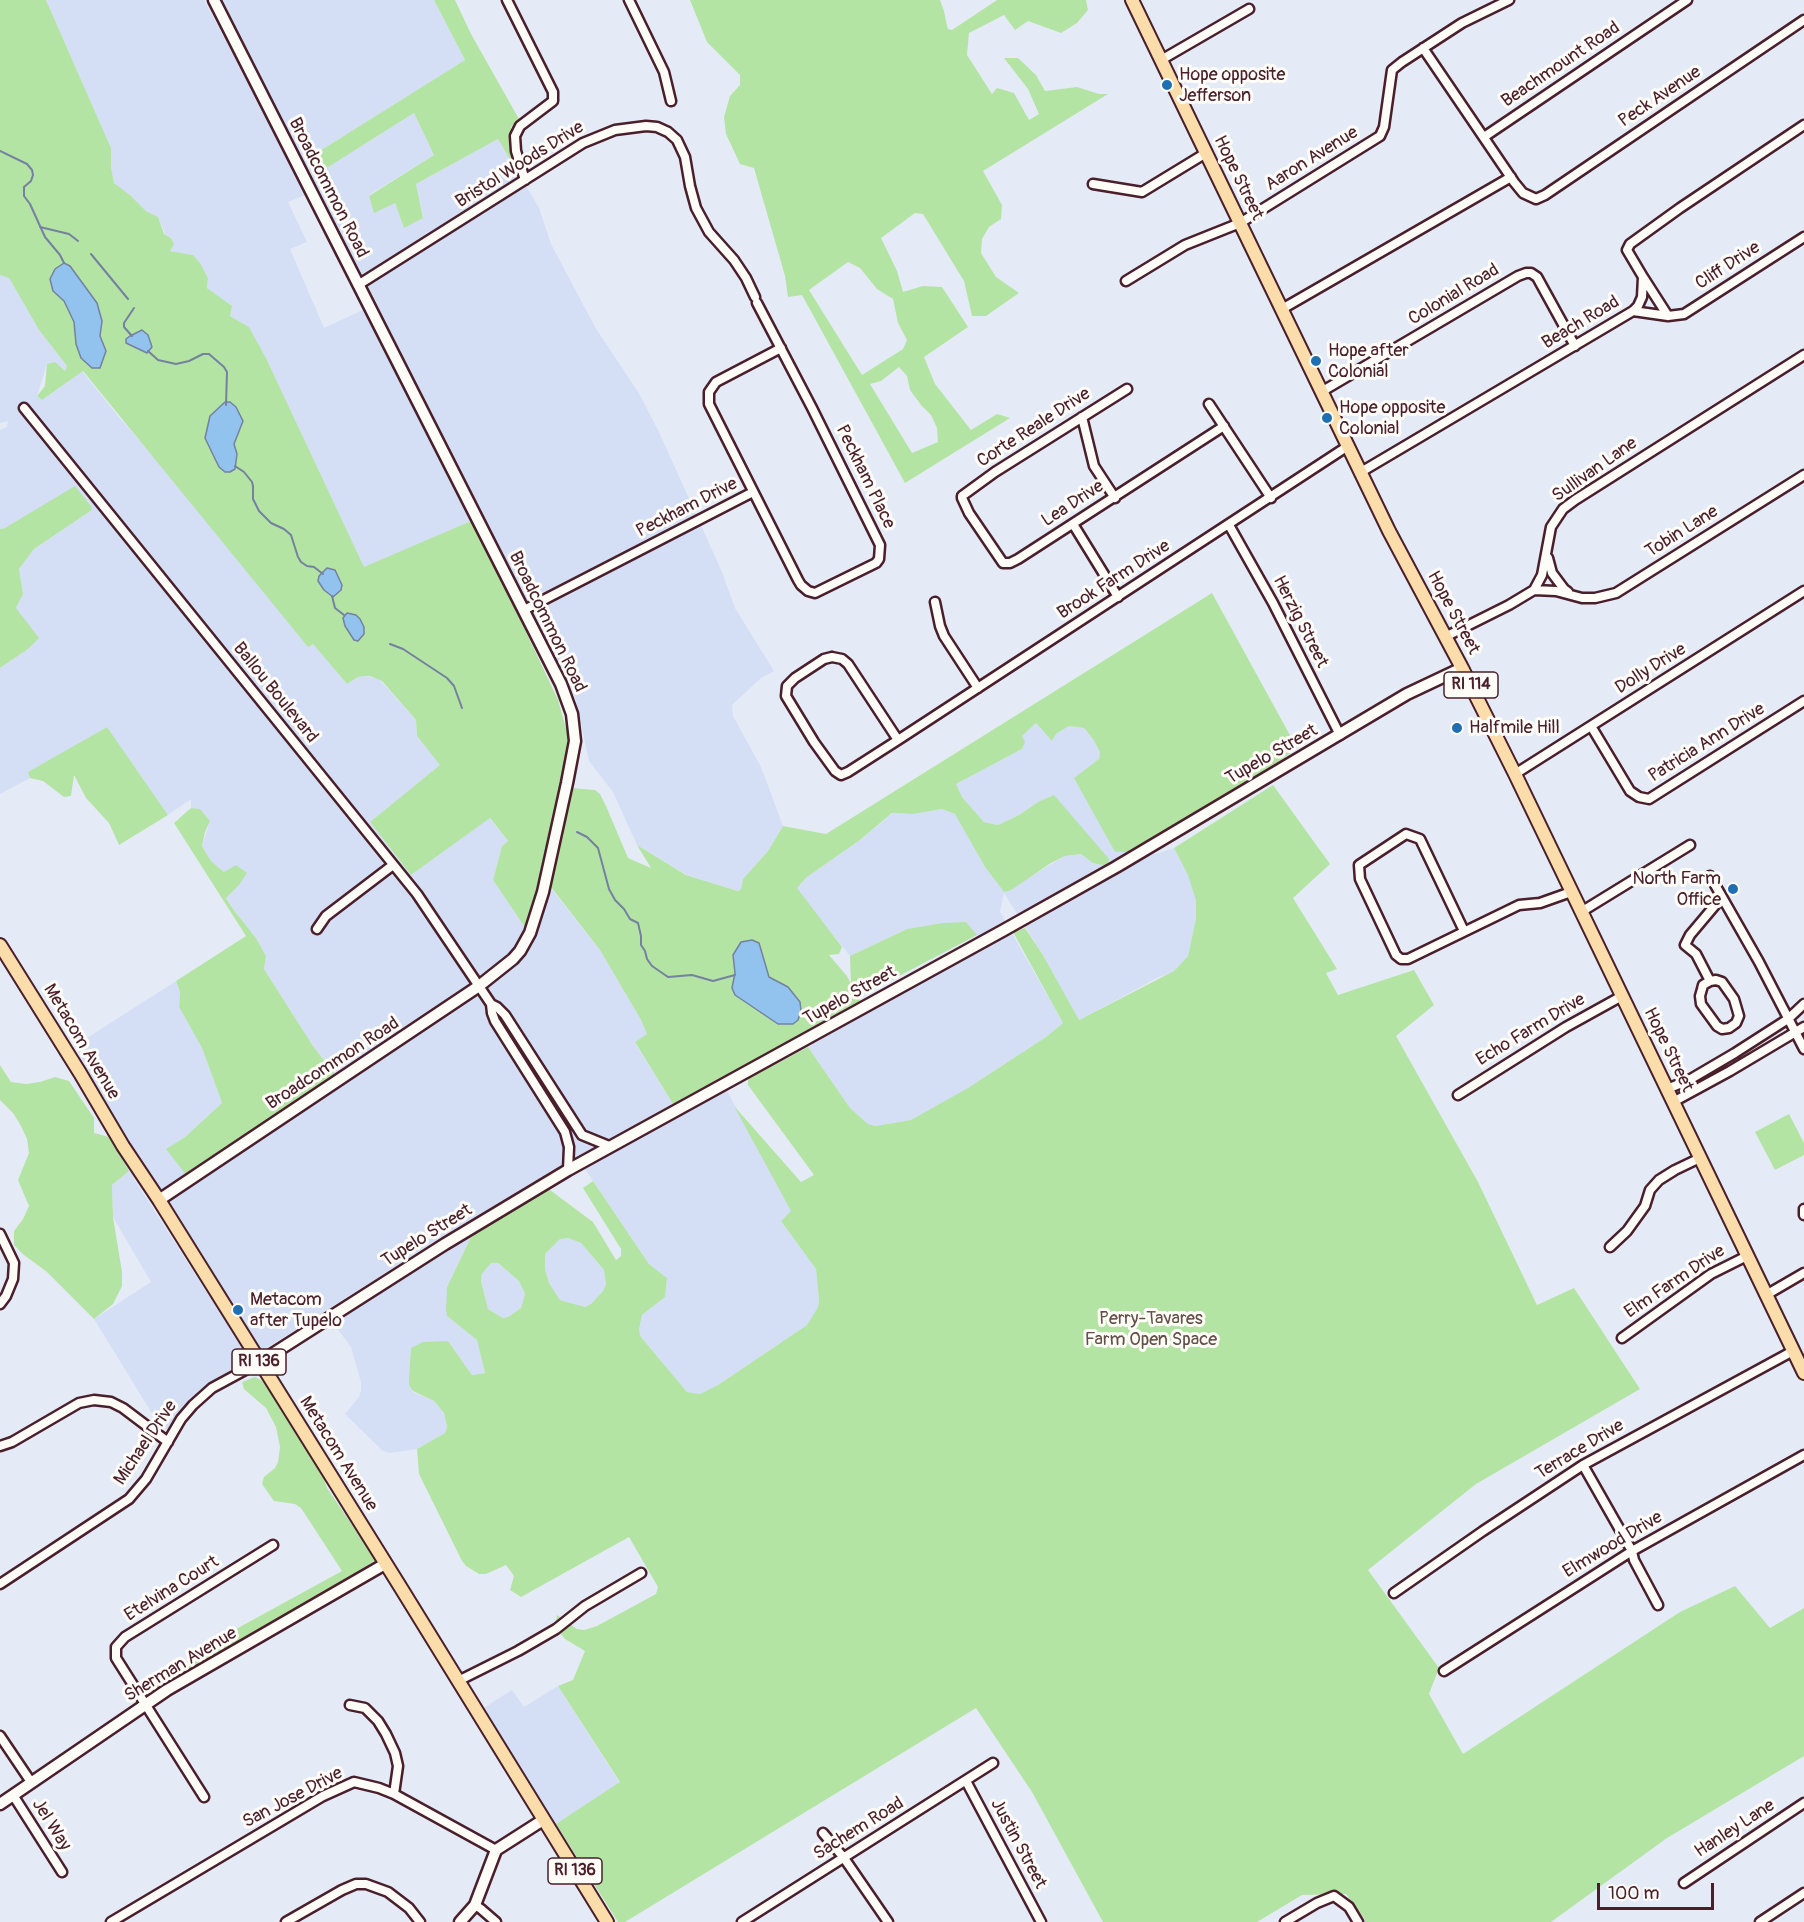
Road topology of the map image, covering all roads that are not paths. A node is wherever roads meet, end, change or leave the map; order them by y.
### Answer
1 (214, 0) edge
2 (507, 0) edge
3 (629, 0) edge
4 (1132, 0) edge
5 (1509, 0) edge
6 (1687, 0) edge
7 (1249, 9) dead end
8 (1804, 20) edge
9 (1423, 48) junction
10 (1161, 60) junction
11 (671, 100) dead end
12 (1804, 125) edge
13 (1484, 137) junction
14 (1206, 153) junction
15 (1510, 177) junction
16 (525, 180) junction
17 (1093, 183) dead end
18 (1240, 223) junction
19 (1804, 237) edge
20 (1643, 277) junction
21 (1126, 281) dead end
22 (358, 285) junction
23 (756, 300) joint
24 (1282, 309) junction
25 (1633, 311) junction
26 (1668, 316) junction
27 (1575, 346) junction
28 (781, 348) junction
29 (1804, 355) edge
30 (1127, 389) dead end
31 (1321, 392) junction
32 (1209, 404) dead end
33 (24, 408) dead end
34 (1082, 417) junction
35 (1224, 426) junction
36 (1348, 447) junction
37 (1361, 471) junction
38 (1804, 475) edge
39 (753, 492) junction
40 (962, 498) joint
41 (1114, 498) junction
42 (1271, 498) junction
43 (1073, 524) junction
44 (1229, 525) junction
45 (1547, 552) junction
46 (1534, 590) junction
47 (1804, 591) edge
48 (1572, 595) junction
49 (1118, 597) junction
50 (935, 602) dead end
51 (524, 610) junction
52 (1445, 637) junction
53 (1462, 668) junction
54 (978, 688) junction
55 (1804, 702) edge
56 (1591, 726) junction
57 (1340, 735) junction
58 (898, 740) junction
59 (1515, 774) junction
60 (1690, 844) dead end
61 (393, 865) junction
62 (1710, 876) dead end
63 (1571, 892) junction
64 (1722, 897) junction
65 (1581, 912) junction
66 (317, 929) dead end
67 (1464, 931) junction
68 (0, 945) edge
69 (1710, 981) junction
70 (480, 986) junction
71 (1622, 996) junction
72 (491, 1004) junction
73 (1804, 1004) edge
74 (1788, 1019) junction
75 (1804, 1027) edge
76 (1795, 1033) junction
77 (1804, 1049) edge
78 (1666, 1089) junction
79 (1458, 1095) dead end
80 (1673, 1102) junction
81 (609, 1146) junction
82 (1700, 1158) junction
83 (568, 1170) junction
84 (159, 1200) junction
85 (1804, 1209) edge
86 (1804, 1215) edge
87 (0, 1234) edge
88 (1610, 1247) dead end
89 (1747, 1256) junction
90 (1804, 1273) edge
91 (1766, 1294) junction
92 (0, 1304) edge
93 (1622, 1338) dead end
94 (1793, 1351) junction
95 (260, 1362) junction
96 (1804, 1373) edge
97 (168, 1443) junction
98 (0, 1446) edge
99 (1804, 1455) edge
100 (1583, 1465) junction
101 (273, 1545) dead end
102 (1632, 1551) junction
103 (385, 1564) junction
104 (641, 1573) dead end
105 (0, 1584) edge
106 (1394, 1593) dead end
107 (1658, 1605) dead end
108 (1444, 1671) dead end
109 (458, 1681) junction
110 (145, 1705) junction
111 (350, 1705) dead end
112 (0, 1736) edge
113 (993, 1763) dead end
114 (966, 1781) junction
115 (31, 1782) junction
116 (394, 1794) junction
117 (13, 1795) junction
118 (204, 1797) dead end
119 (1804, 1803) edge
120 (0, 1804) edge
121 (543, 1820) junction
122 (823, 1833) dead end
123 (496, 1850) junction
124 (844, 1858) junction
125 (62, 1872) dead end
126 (1684, 1883) dead end
127 (1804, 1893) edge
128 (475, 1905) junction
129 (111, 1922) edge
130 (286, 1922) edge
131 (420, 1922) edge
132 (460, 1922) edge
133 (496, 1922) edge
134 (607, 1922) edge
135 (742, 1922) edge
136 (888, 1922) edge
137 (1041, 1922) edge
138 (1285, 1922) edge
139 (1358, 1922) edge
140 (1760, 1922) edge

1 - 22 street, Broadcommon Road
2 - 16 street
3 - 11 street
4 - 10 main road, Hope Street / RI 114
5 - 9 street, Aaron Avenue
6 - 13 street, Beachmount Road
7 - 10 street
8 - 15 street, Peck Avenue
9 - 13 street
9 - 18 street, Aaron Avenue
10 - 14 main road, Hope Street / RI 114
12 - 20 street
13 - 15 street
14 - 17 street
14 - 18 main road, Hope Street / RI 114
15 - 24 street
16 - 22 street, Bristol Woods Drive
16 - 23 street, Bristol Woods Drive
18 - 21 street, Aaron Avenue
18 - 24 main road, Hope Street / RI 114
19 - 26 street, Cliff Drive
20 - 25 street, Beach Road
20 - 26 street
22 - 51 street, Broadcommon Road
23 - 28 street, Peckham Place
24 - 31 main road, Hope Street / RI 114
25 - 26 street, Cliff Drive
25 - 27 street, Beach Road
27 - 31 street, Colonial Road
27 - 37 street, Beach Road
28 - 39 street, Peckham Drive
28 - 39 street, Peckham Place
29 - 45 street, Sullivan Lane
30 - 34 street, Corte Reale Drive
31 - 36 main road, Hope Street / RI 114
32 - 35 street
33 - 61 street, Ballou Boulevard
34 - 40 street, Corte Reale Drive
34 - 41 street
35 - 41 street, Lea Drive
35 - 42 street
36 - 37 main road, Hope Street / RI 114
36 - 42 street, Brook Farm Drive
37 - 52 main road, Hope Street / RI 114
38 - 48 street, Tobin Lane
39 - 51 street, Peckham Drive
40 - 43 street, Lea Drive
41 - 43 street, Lea Drive
42 - 44 street, Brook Farm Drive
43 - 49 street
44 - 49 street, Brook Farm Drive
44 - 57 street, Herzig Street
45 - 46 street, Sullivan Lane
45 - 48 street
46 - 48 street, Tobin Lane
46 - 52 street
47 - 56 street, Dolly Drive
49 - 54 street, Brook Farm Drive
50 - 54 street
51 - 70 street, Broadcommon Road
52 - 53 main road, Hope Street / RI 114
53 - 57 street, Tupelo Street
53 - 59 main road, Hope Street / RI 114
54 - 58 street, Brook Farm Drive
55 - 56 street, Patricia Ann Drive
56 - 59 street, Dolly Drive
57 - 81 street, Tupelo Street
58 - 58 street, Brook Farm Drive
59 - 63 main road, Hope Street / RI 114
60 - 65 street
61 - 66 street
61 - 70 street, Ballou Boulevard
62 - 64 street
63 - 65 main road, Hope Street / RI 114
63 - 67 street
64 - 69 street
64 - 74 street
65 - 71 main road, Hope Street / RI 114
67 - 67 street
68 - 84 main road, Metacom Avenue / RI 136
69 - 69 street
70 - 72 street, Ballou Boulevard
70 - 84 street, Broadcommon Road
71 - 78 main road, Hope Street / RI 114
71 - 79 street, Echo Farm Drive
72 - 81 street, Ballou Boulevard
72 - 83 street, Ballou Boulevard
73 - 74 street
74 - 76 street
74 - 78 street
75 - 76 street
76 - 77 street
76 - 80 street
78 - 80 main road, Hope Street / RI 114
80 - 82 main road, Hope Street / RI 114
81 - 83 street, Tupelo Street
82 - 88 street
82 - 89 main road, Hope Street / RI 114
83 - 95 street, Tupelo Street
84 - 95 main road, Metacom Avenue / RI 136
85 - 86 street
87 - 92 street
89 - 91 main road, Hope Street / RI 114
89 - 93 street, Elm Farm Drive
90 - 91 street
91 - 94 main road, Hope Street / RI 114
94 - 96 main road, Hope Street / RI 114
94 - 100 street, Terrace Drive
95 - 97 street, Michael Drive
95 - 103 main road, Metacom Avenue / RI 136
97 - 98 street
97 - 105 street, Michael Drive
99 - 102 street, Elmwood Drive
100 - 102 street
100 - 106 street, Terrace Drive
101 - 110 street, Etelvina Court
102 - 107 street
102 - 108 street, Elmwood Drive
103 - 109 main road, Metacom Avenue / RI 136
103 - 110 street, Sherman Avenue
104 - 109 street
109 - 121 main road, Metacom Avenue / RI 136
110 - 115 street, Sherman Avenue
110 - 118 street
111 - 116 street
112 - 115 street
113 - 114 street, Sachem Road
114 - 124 street, Sachem Road
114 - 137 street, Justin Street
115 - 117 street, Sherman Avenue
116 - 123 street, San Jose Drive
116 - 129 street, San Jose Drive
117 - 120 street, Sherman Avenue
117 - 125 street, Jel Way
119 - 126 street, Hanley Lane
121 - 123 street
121 - 134 main road, Metacom Avenue / RI 136
122 - 124 street
123 - 128 street
124 - 135 street, Sachem Road
124 - 136 street
127 - 140 street
128 - 132 street
128 - 133 street
130 - 131 street
138 - 139 street

